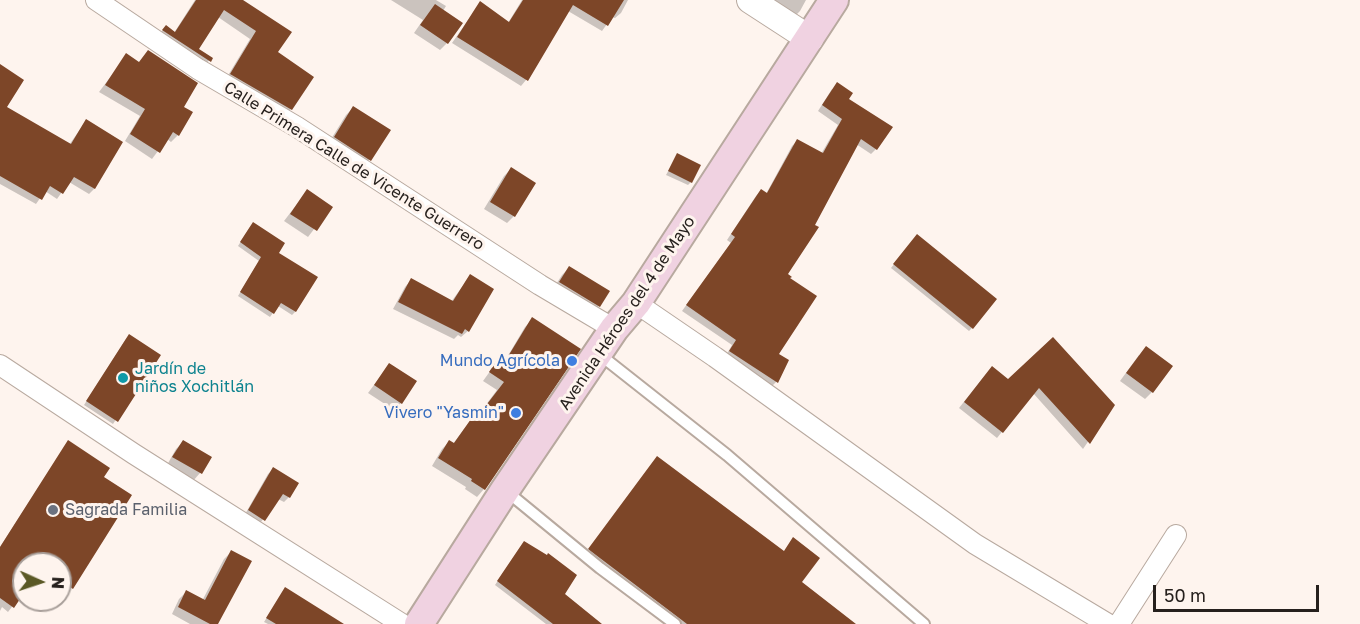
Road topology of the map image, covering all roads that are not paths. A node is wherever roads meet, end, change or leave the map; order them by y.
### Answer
1 (96, 0) edge
2 (750, 0) edge
3 (834, 0) edge
4 (810, 39) junction
5 (636, 303) junction
6 (614, 329) junction
7 (598, 354) junction
8 (0, 365) edge
9 (505, 490) junction
10 (1176, 535) dead end
11 (402, 624) edge
12 (419, 624) edge
13 (675, 624) edge
14 (924, 624) edge
15 (1108, 624) edge
16 (1119, 624) edge

1 - 6 street, Calle Primera Calle de Vicente Guerrero
2 - 4 street
3 - 4 main road, Avenida Héroes del 4 de Mayo
4 - 5 main road, Avenida Héroes del 4 de Mayo
5 - 6 main road, Avenida Héroes del 4 de Mayo
5 - 15 street
6 - 7 main road, Avenida Héroes del 4 de Mayo
7 - 9 main road, Avenida Héroes del 4 de Mayo
7 - 14 lane
8 - 11 street
9 - 12 main road, Avenida Héroes del 4 de Mayo
9 - 13 lane
10 - 16 street

